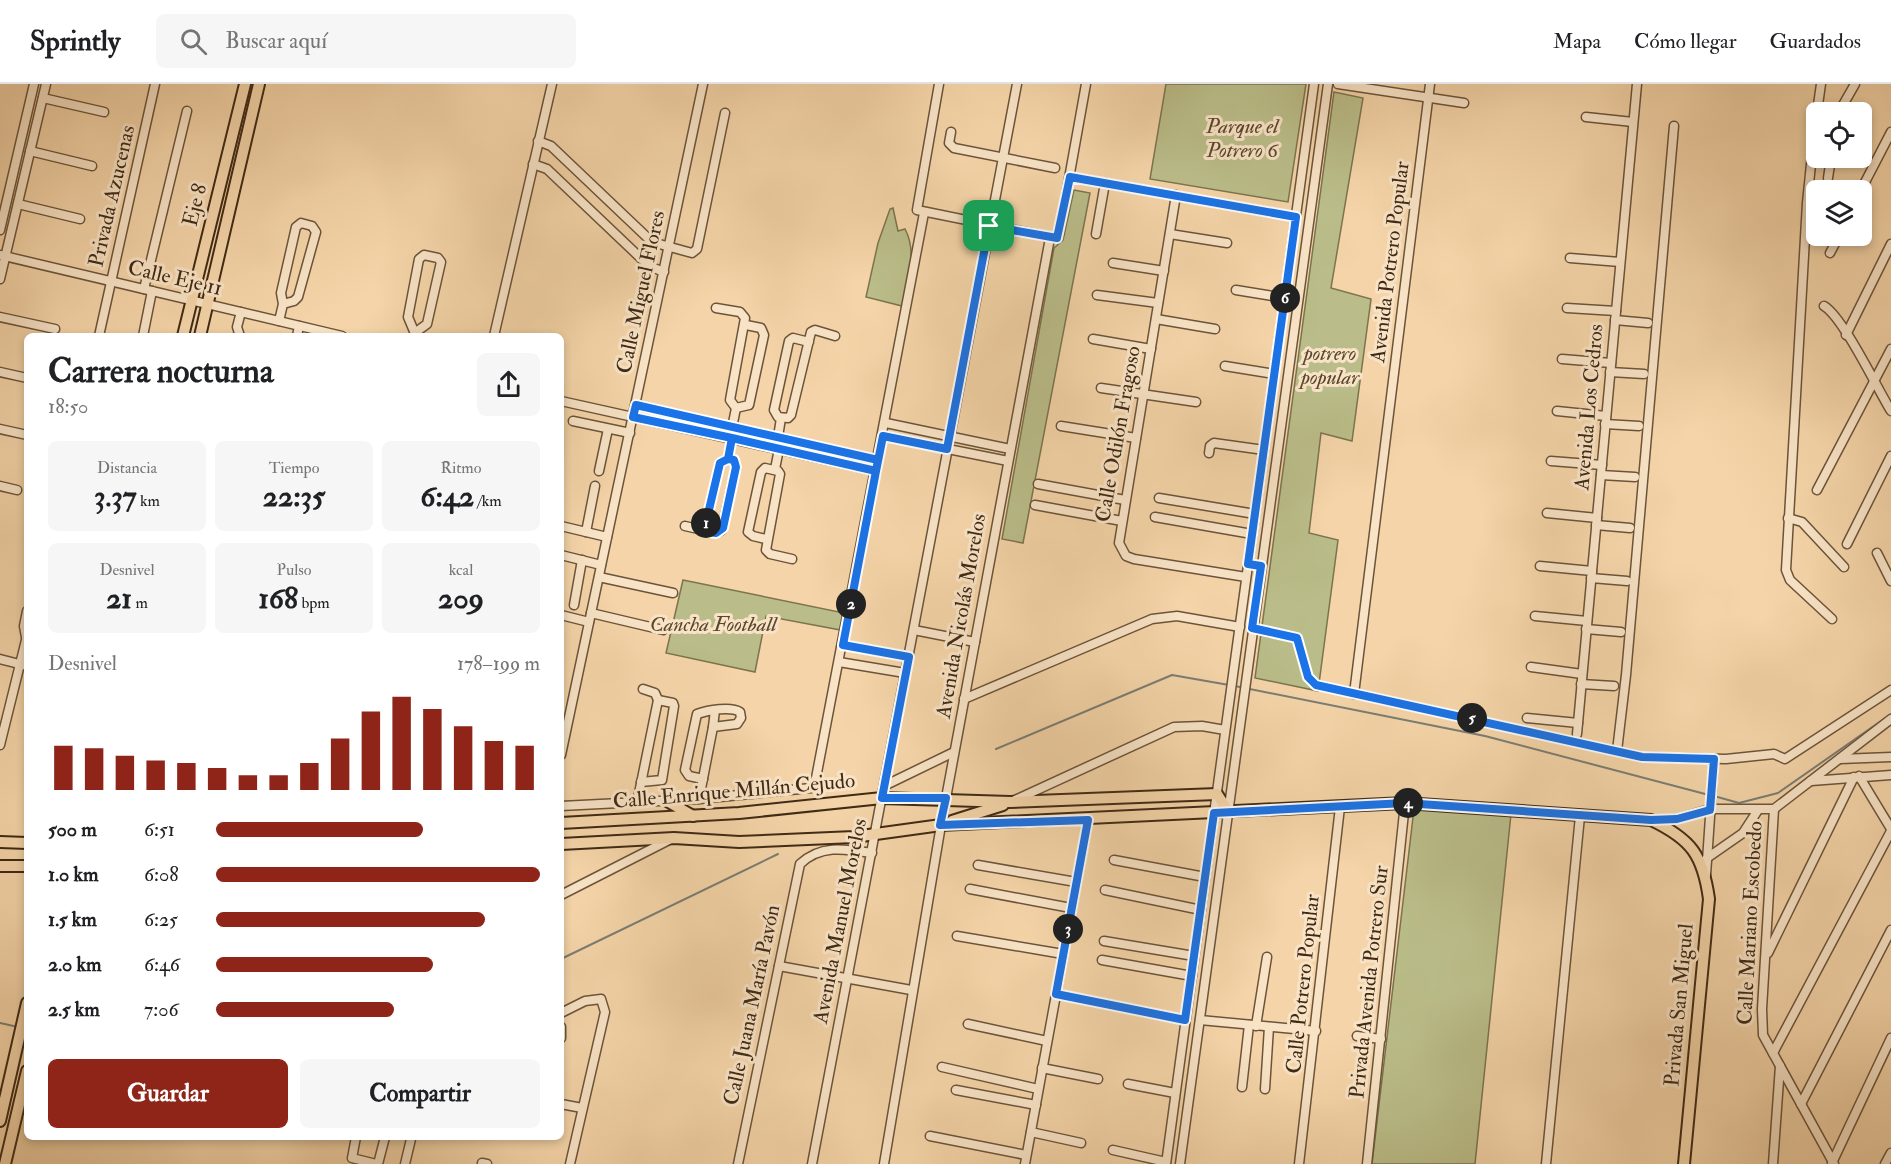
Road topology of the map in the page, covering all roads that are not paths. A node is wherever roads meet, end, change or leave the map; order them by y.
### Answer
1 (34, 84) edge
2 (46, 84) edge
3 (155, 84) edge
4 (245, 84) edge
5 (259, 84) edge
6 (552, 84) edge
7 (704, 84) edge
8 (939, 84) edge
9 (1017, 84) edge
10 (1086, 84) edge
11 (1314, 84) edge
12 (1328, 84) edge
13 (1338, 84) edge
14 (1430, 84) edge
15 (1637, 84) edge
16 (1821, 84) edge
17 (1855, 84) edge
18 (1393, 88) edge
19 (43, 98) junction
20 (1429, 98) junction
21 (1819, 102) edge
22 (1845, 102) edge
23 (1464, 103) dead end
24 (188, 111) dead end
25 (104, 112) dead end
26 (725, 113) dead end
27 (1586, 117) dead end
28 (1634, 122) junction
29 (1674, 126) dead end
30 (1308, 128) junction
31 (1321, 130) junction
32 (951, 132) dead end
33 (1891, 132) edge
34 (538, 141) junction
35 (30, 151) junction
36 (1003, 158) junction
37 (533, 164) junction
38 (92, 166) dead end
39 (1055, 168) dead end
40 (1811, 168) edge
41 (1830, 168) edge
42 (1070, 177) junction
43 (1828, 178) dead end
44 (1867, 180) edge
45 (1105, 183) junction
46 (1176, 195) junction
47 (18, 204) junction
48 (924, 213) junction
49 (1296, 217) junction
50 (80, 219) dead end
51 (989, 226) junction
52 (0, 230) edge
53 (1096, 234) dead end
54 (1170, 234) junction
55 (1050, 238) junction
56 (1227, 243) dead end
57 (1891, 244) edge
58 (1834, 246) edge
59 (668, 248) junction
60 (1830, 253) dead end
61 (3, 256) edge
62 (1570, 258) dead end
63 (1620, 262) junction
64 (1113, 263) dead end
65 (1164, 271) junction
66 (664, 272) junction
67 (0, 279) edge
68 (111, 281) junction
69 (148, 290) junction
70 (1236, 290) dead end
71 (1097, 295) dead end
72 (1285, 298) junction
73 (192, 300) junction
74 (207, 303) junction
75 (1158, 303) junction
76 (283, 304) junction
77 (1824, 306) dead end
78 (716, 308) dead end
79 (1567, 308) dead end
80 (241, 312) junction
81 (1616, 316) junction
82 (0, 317) edge
83 (1156, 320) junction
84 (279, 321) junction
85 (1648, 323) dead end
86 (1281, 324) junction
87 (746, 325) junction
88 (299, 326) junction
89 (1294, 326) junction
90 (55, 329) dead end
91 (1215, 329) dead end
92 (97, 333) edge
93 (143, 333) edge
94 (184, 333) edge
95 (201, 333) edge
96 (239, 333) edge
97 (298, 333) edge
98 (329, 333) edge
99 (415, 333) edge
100 (417, 333) edge
101 (496, 333) edge
102 (1846, 334) junction
103 (835, 336) dead end
104 (1093, 339) dead end
105 (809, 342) junction
106 (1151, 349) junction
107 (1891, 349) edge
108 (1562, 359) dead end
109 (1225, 366) dead end
110 (1611, 367) junction
111 (0, 372) edge
112 (1274, 374) junction
113 (1644, 374) dead end
114 (24, 377) edge
115 (1874, 382) junction
116 (1101, 388) dead end
117 (1143, 394) junction
118 (564, 402) edge
119 (1196, 402) dead end
120 (636, 405) junction
121 (736, 408) junction
122 (1557, 411) dead end
123 (1891, 411) edge
124 (633, 417) junction
125 (782, 418) junction
126 (1606, 420) junction
127 (573, 421) dead end
128 (886, 423) junction
129 (1061, 426) dead end
130 (1639, 426) dead end
131 (732, 428) junction
132 (0, 429) edge
133 (608, 429) junction
134 (630, 433) junction
135 (24, 434) edge
136 (883, 436) junction
137 (949, 436) junction
138 (778, 437) junction
139 (732, 438) junction
140 (1136, 438) junction
141 (779, 449) junction
142 (947, 449) junction
143 (1010, 449) junction
144 (1264, 450) junction
145 (1209, 453) dead end
146 (1891, 456) edge
147 (728, 459) junction
148 (878, 460) junction
149 (1008, 460) junction
150 (1551, 461) dead end
151 (775, 469) junction
152 (1601, 470) junction
153 (599, 471) dead end
154 (876, 471) junction
155 (1635, 477) dead end
156 (1038, 484) dead end
157 (0, 486) edge
158 (595, 486) dead end
159 (17, 490) dead end
160 (1817, 490) dead end
161 (1159, 498) dead end
162 (1125, 500) junction
163 (1035, 505) dead end
164 (1547, 513) dead end
165 (1255, 514) junction
166 (1155, 517) dead end
167 (1788, 518) junction
168 (1122, 521) junction
169 (1596, 521) junction
170 (684, 526) dead end
171 (564, 527) edge
172 (1630, 528) dead end
173 (704, 531) junction
174 (586, 532) junction
175 (1252, 534) junction
176 (607, 537) junction
177 (766, 539) junction
178 (1847, 544) dead end
179 (1877, 554) dead end
180 (564, 556) edge
181 (792, 559) dead end
182 (582, 560) junction
183 (1248, 564) junction
184 (601, 565) junction
185 (1261, 566) junction
186 (1540, 566) dead end
187 (1844, 567) dead end
188 (1592, 574) junction
189 (599, 577) junction
190 (1246, 577) junction
191 (1891, 580) edge
192 (1627, 581) dead end
193 (673, 593) dead end
194 (574, 605) dead end
195 (564, 615) edge
196 (1535, 616) dead end
197 (590, 617) junction
198 (1832, 619) dead end
199 (1587, 625) junction
200 (1239, 627) junction
201 (1252, 628) junction
202 (663, 630) dead end
203 (914, 630) junction
204 (1621, 632) dead end
205 (975, 642) junction
206 (843, 645) junction
207 (909, 657) junction
208 (0, 659) edge
209 (840, 662) junction
210 (23, 665) edge
211 (1531, 668) dead end
212 (906, 673) junction
213 (1582, 674) junction
214 (1581, 684) junction
215 (1614, 686) dead end
216 (643, 689) dead end
217 (1891, 690) edge
218 (1354, 694) junction
219 (964, 699) junction
220 (658, 700) junction
221 (715, 710) junction
222 (1527, 718) dead end
223 (1891, 719) edge
224 (1578, 723) junction
225 (713, 727) junction
226 (1226, 730) junction
227 (1577, 734) dead end
228 (564, 741) edge
229 (0, 745) edge
230 (1617, 751) junction
231 (954, 752) junction
232 (1891, 757) edge
233 (1714, 759) junction
234 (1840, 759) junction
235 (1891, 775) edge
236 (1856, 777) junction
237 (703, 779) junction
238 (1811, 781) junction
239 (641, 782) junction
240 (884, 786) junction
241 (1217, 794) junction
242 (882, 798) junction
243 (946, 798) junction
244 (699, 799) junction
245 (667, 801) junction
246 (1010, 802) junction
247 (637, 803) junction
248 (1405, 803) junction
249 (564, 806) edge
250 (1340, 807) junction
251 (1710, 808) junction
252 (1774, 808) junction
253 (1758, 810) junction
254 (1228, 811) junction
255 (1214, 813) junction
256 (693, 816) junction
257 (1580, 816) junction
258 (1088, 820) junction
259 (1651, 820) junction
260 (564, 823) edge
261 (940, 825) junction
262 (1891, 830) edge
263 (875, 835) junction
264 (674, 838) junction
265 (0, 842) edge
266 (24, 843) edge
267 (564, 844) edge
268 (872, 853) junction
269 (1707, 858) junction
270 (1114, 860) dead end
271 (978, 865) dead end
272 (0, 866) edge
273 (24, 866) edge
274 (1706, 875) junction
275 (1205, 877) junction
276 (1076, 882) junction
277 (970, 889) dead end
278 (1105, 890) dead end
279 (564, 893) edge
280 (1071, 908) junction
281 (1201, 910) junction
282 (1891, 930) edge
283 (957, 936) dead end
284 (1197, 940) junction
285 (1104, 941) dead end
286 (1210, 941) junction
287 (1063, 954) junction
288 (1194, 956) junction
289 (1767, 956) junction
290 (1267, 957) dead end
291 (1102, 960) dead end
292 (779, 966) junction
293 (1192, 976) junction
294 (848, 978) junction
295 (911, 990) junction
296 (1056, 994) junction
297 (564, 1012) edge
298 (24, 1015) edge
299 (1185, 1020) junction
300 (1200, 1020) junction
301 (968, 1024) dead end
302 (1253, 1025) junction
303 (1269, 1027) junction
304 (1316, 1031) junction
305 (1357, 1036) dead end
306 (1891, 1038) edge
307 (1381, 1039) junction
308 (1047, 1041) junction
309 (1773, 1053) junction
310 (1780, 1066) junction
311 (942, 1067) dead end
312 (1042, 1068) junction
313 (1098, 1079) dead end
314 (24, 1083) edge
315 (1128, 1084) dead end
316 (1242, 1088) dead end
317 (1038, 1089) junction
318 (1265, 1089) dead end
319 (956, 1090) dead end
320 (1175, 1093) junction
321 (1801, 1104) junction
322 (564, 1105) edge
323 (1036, 1106) junction
324 (582, 1108) junction
325 (0, 1121) edge
326 (1031, 1132) junction
327 (930, 1136) dead end
328 (5, 1138) edge
329 (355, 1140) edge
330 (384, 1140) edge
331 (411, 1140) edge
332 (1169, 1140) junction
333 (1081, 1143) dead end
334 (1183, 1143) junction
335 (1113, 1150) dead end
336 (1891, 1152) edge
337 (1026, 1160) edge
338 (351, 1161) edge
339 (1166, 1163) edge
340 (1833, 1163) edge
341 (5, 1164) edge
342 (377, 1164) edge
343 (405, 1164) edge
344 (570, 1164) edge
345 (738, 1164) edge
346 (812, 1164) edge
347 (884, 1164) edge
348 (1180, 1164) edge
349 (1299, 1164) edge
350 (1367, 1164) edge
351 (1546, 1164) edge
352 (1684, 1164) edge
353 (1773, 1164) edge
354 (1885, 1164) edge

1 - 52 street
2 - 19 street
3 - 68 street, Privada Azucenas
4 - 73 main road, Eje 8
5 - 74 main road, Eje 8
6 - 34 street
7 - 59 street, Calle Miguel Flores
8 - 48 street
9 - 36 street, Avenida Manuel Morelos
10 - 42 street, Avenida Nicolás Morelos
11 - 30 street
12 - 31 street
13 - 18 street
14 - 20 street, Avenida Potrero Popular
15 - 28 street, Avenida Los Cedros
16 - 21 street
17 - 22 street
18 - 20 street
19 - 25 street
19 - 35 street
20 - 23 street
20 - 218 street, Avenida Potrero Popular
24 - 69 street
26 - 59 street
27 - 28 street
28 - 63 street, Avenida Los Cedros
29 - 230 street
30 - 31 street
30 - 49 street
31 - 89 street
32 - 36 street
33 - 44 street
34 - 37 street
34 - 59 street
35 - 38 street
35 - 47 street
36 - 39 street
36 - 51 street, Avenida Manuel Morelos
37 - 66 street
37 - 101 street
40 - 167 street
41 - 43 street
42 - 45 street
42 - 55 street, Avenida Nicolás Morelos
45 - 46 street
45 - 53 street
46 - 49 street
46 - 54 street, Calle Odilón Fragoso
47 - 50 street
47 - 61 street
48 - 51 street
48 - 128 street
49 - 72 street
51 - 55 street
51 - 137 street, Avenida Manuel Morelos
54 - 56 street
54 - 65 street, Calle Odilón Fragoso
55 - 143 street, Avenida Nicolás Morelos
57 - 102 street
58 - 60 street
59 - 66 street, Calle Miguel Flores
61 - 67 street
61 - 68 street, Calle Eje 11
62 - 63 street
63 - 81 street, Avenida Los Cedros
64 - 65 street
65 - 75 street, Calle Odilón Fragoso
66 - 120 street, Calle Miguel Flores
68 - 69 street, Calle Eje 11
68 - 92 street, Privada Azucenas
69 - 73 street, Calle Eje 11
69 - 93 street
70 - 72 street
71 - 75 street
72 - 86 street
73 - 74 street, Calle Eje 11
73 - 94 main road, Eje 8
74 - 80 street, Calle Eje 11
74 - 95 main road, Eje 8
75 - 83 street, Calle Odilón Fragoso
76 - 76 street
76 - 84 street
77 - 102 street
78 - 87 street
79 - 81 street
80 - 84 street, Calle Eje 11
80 - 96 street
81 - 85 street
81 - 110 street, Avenida Los Cedros
82 - 90 street
83 - 91 street
83 - 106 street, Calle Odilón Fragoso
84 - 88 street, Calle Eje 11
86 - 89 street
86 - 112 street
87 - 121 street
87 - 121 street
88 - 97 street
88 - 98 street, Calle Eje 11
89 - 185 street
99 - 100 street
102 - 115 street
103 - 105 street
104 - 106 street
105 - 125 street
105 - 125 street
106 - 117 street, Calle Odilón Fragoso
107 - 115 street
108 - 110 street
109 - 112 street
110 - 113 street
110 - 126 street, Avenida Los Cedros
111 - 114 street
112 - 144 street
115 - 123 street
115 - 160 street
116 - 117 street
117 - 119 street
117 - 140 street, Calle Odilón Fragoso
118 - 124 street
120 - 124 street, Calle Miguel Flores
120 - 131 street
121 - 131 street
122 - 126 street
124 - 134 street, Calle Miguel Flores
124 - 139 street
125 - 138 street
126 - 130 street
126 - 152 street, Avenida Los Cedros
127 - 133 street
128 - 136 street
128 - 137 street
129 - 140 street
131 - 138 street
132 - 135 street
133 - 134 street
133 - 153 street
134 - 176 street, Calle Miguel Flores
136 - 142 street
136 - 148 street
137 - 142 street, Avenida Manuel Morelos
137 - 143 street
138 - 148 street
139 - 141 street
139 - 147 street
140 - 162 street, Calle Odilón Fragoso
141 - 151 street
141 - 154 street
142 - 149 street
142 - 203 street, Avenida Manuel Morelos
143 - 149 street, Avenida Nicolás Morelos
144 - 145 street
144 - 165 street
146 - 178 street
147 - 173 street
147 - 173 street
148 - 154 street
149 - 205 street, Avenida Nicolás Morelos
150 - 152 street
151 - 177 street
151 - 177 street
152 - 155 street
152 - 169 street, Avenida Los Cedros
154 - 206 street
156 - 162 street
157 - 159 street
158 - 174 street
161 - 165 street
162 - 168 street, Calle Odilón Fragoso
163 - 168 street
164 - 169 street
165 - 175 street
166 - 175 street
167 - 187 street
167 - 198 street
168 - 190 street, Calle Odilón Fragoso
169 - 172 street
169 - 188 street, Avenida Los Cedros
170 - 173 street
171 - 174 street
174 - 176 street
175 - 183 street
176 - 184 street, Calle Miguel Flores
177 - 181 street
179 - 191 street
180 - 182 street
182 - 184 street
182 - 194 street
183 - 185 street
183 - 190 street
184 - 189 street, Calle Miguel Flores
185 - 201 street
186 - 188 street
188 - 192 street
188 - 199 street, Avenida Los Cedros
189 - 193 street
189 - 197 street, Calle Miguel Flores
190 - 200 street
195 - 197 street
196 - 199 street
197 - 202 street
197 - 228 street, Calle Miguel Flores
199 - 204 street
199 - 213 street, Avenida Los Cedros
200 - 219 street
200 - 226 street
201 - 218 street
201 - 254 street
203 - 205 street
203 - 207 street, Avenida Manuel Morelos
205 - 219 street, Avenida Nicolás Morelos
206 - 207 street
206 - 209 street
207 - 212 street, Avenida Manuel Morelos
208 - 210 street
209 - 212 street
209 - 244 street
210 - 229 street
211 - 213 street
212 - 240 street, Avenida Manuel Morelos
213 - 214 street, Avenida Los Cedros
214 - 215 street
214 - 224 street, Avenida Los Cedros
216 - 220 street
217 - 233 street
218 - 230 street
219 - 231 street, Avenida Nicolás Morelos
220 - 239 street
220 - 239 street
221 - 225 street
221 - 225 street
221 - 237 street
222 - 224 street
223 - 234 street
224 - 227 street, Avenida Los Cedros
225 - 237 street
226 - 241 street
226 - 246 street
230 - 233 street
231 - 240 street
231 - 243 street, Avenida Nicolás Morelos
232 - 234 street
233 - 251 street
234 - 238 street
235 - 236 street
236 - 238 street
236 - 262 street
236 - 289 street
237 - 244 street
238 - 252 street
239 - 247 street
240 - 242 street, Avenida Manuel Morelos
241 - 246 main road
241 - 254 main road
241 - 255 street
242 - 243 main road, Calle Enrique Millán Cejudo
242 - 256 main road, Calle Enrique Millán Cejudo
242 - 263 street, Avenida Manuel Morelos
243 - 246 main road, Calle Enrique Millán Cejudo
243 - 261 street, Avenida Nicolás Morelos
244 - 245 street
245 - 247 street
245 - 256 main road
246 - 261 main road
247 - 249 street
248 - 250 main road
248 - 257 main road
248 - 307 street, Privada Avenida Potrero Sur
250 - 254 main road
250 - 304 street, Calle Potrero Popular
251 - 253 street
251 - 259 street
251 - 269 street
252 - 253 street
252 - 289 street, Calle Mariano Escobedo
253 - 269 street
254 - 255 main road
254 - 286 street
255 - 258 main road
255 - 275 street
256 - 260 main road, Calle Enrique Millán Cejudo
257 - 259 main road
257 - 351 street
258 - 261 main road
258 - 276 street
259 - 274 main road, Privada San Miguel
261 - 263 main road, Calle Enrique Millán Cejudo
261 - 295 street, Avenida Nicolás Morelos
262 - 309 street
263 - 264 main road, Calle Enrique Millán Cejudo
263 - 268 street, Avenida Manuel Morelos
264 - 267 main road, Calle Enrique Millán Cejudo
264 - 279 street
265 - 266 main road
268 - 292 street, Calle Juana María Pavón
268 - 294 street, Avenida Manuel Morelos
269 - 274 street
270 - 275 street
271 - 276 street
272 - 273 main road
274 - 352 main road, Privada San Miguel
275 - 281 street
276 - 280 street
277 - 280 street
278 - 281 street
280 - 287 street
281 - 284 street
282 - 321 street
283 - 287 street
284 - 286 street
284 - 288 street
285 - 288 street
286 - 300 street
287 - 296 street
288 - 293 street
289 - 309 street, Calle Mariano Escobedo
290 - 302 street
291 - 293 street
292 - 294 street
292 - 345 street, Calle Juana María Pavón
293 - 299 street
294 - 295 street
294 - 346 street, Avenida Manuel Morelos
295 - 347 street, Avenida Nicolás Morelos
296 - 299 street
296 - 308 street
297 - 324 street
298 - 325 main road
299 - 320 street
300 - 302 street
300 - 334 street
301 - 308 street
302 - 303 street
302 - 316 street
303 - 304 street
303 - 318 street
304 - 349 street, Calle Potrero Popular
305 - 307 street
306 - 340 street
307 - 350 street, Privada Avenida Potrero Sur
308 - 312 street
309 - 310 street, Calle Mariano Escobedo
310 - 321 street, Calle Mariano Escobedo
310 - 353 street
311 - 317 street
312 - 313 street
312 - 317 street
314 - 328 main road
315 - 320 street
317 - 323 street
319 - 323 street
320 - 332 street
321 - 340 street, Calle Mariano Escobedo
322 - 324 street
323 - 326 street
324 - 344 street
326 - 333 street
326 - 337 street
327 - 337 street
328 - 341 main road
329 - 338 street
330 - 342 street
331 - 343 street
332 - 334 street
332 - 339 street
334 - 348 street
335 - 339 street
336 - 354 street
338 - 342 street

